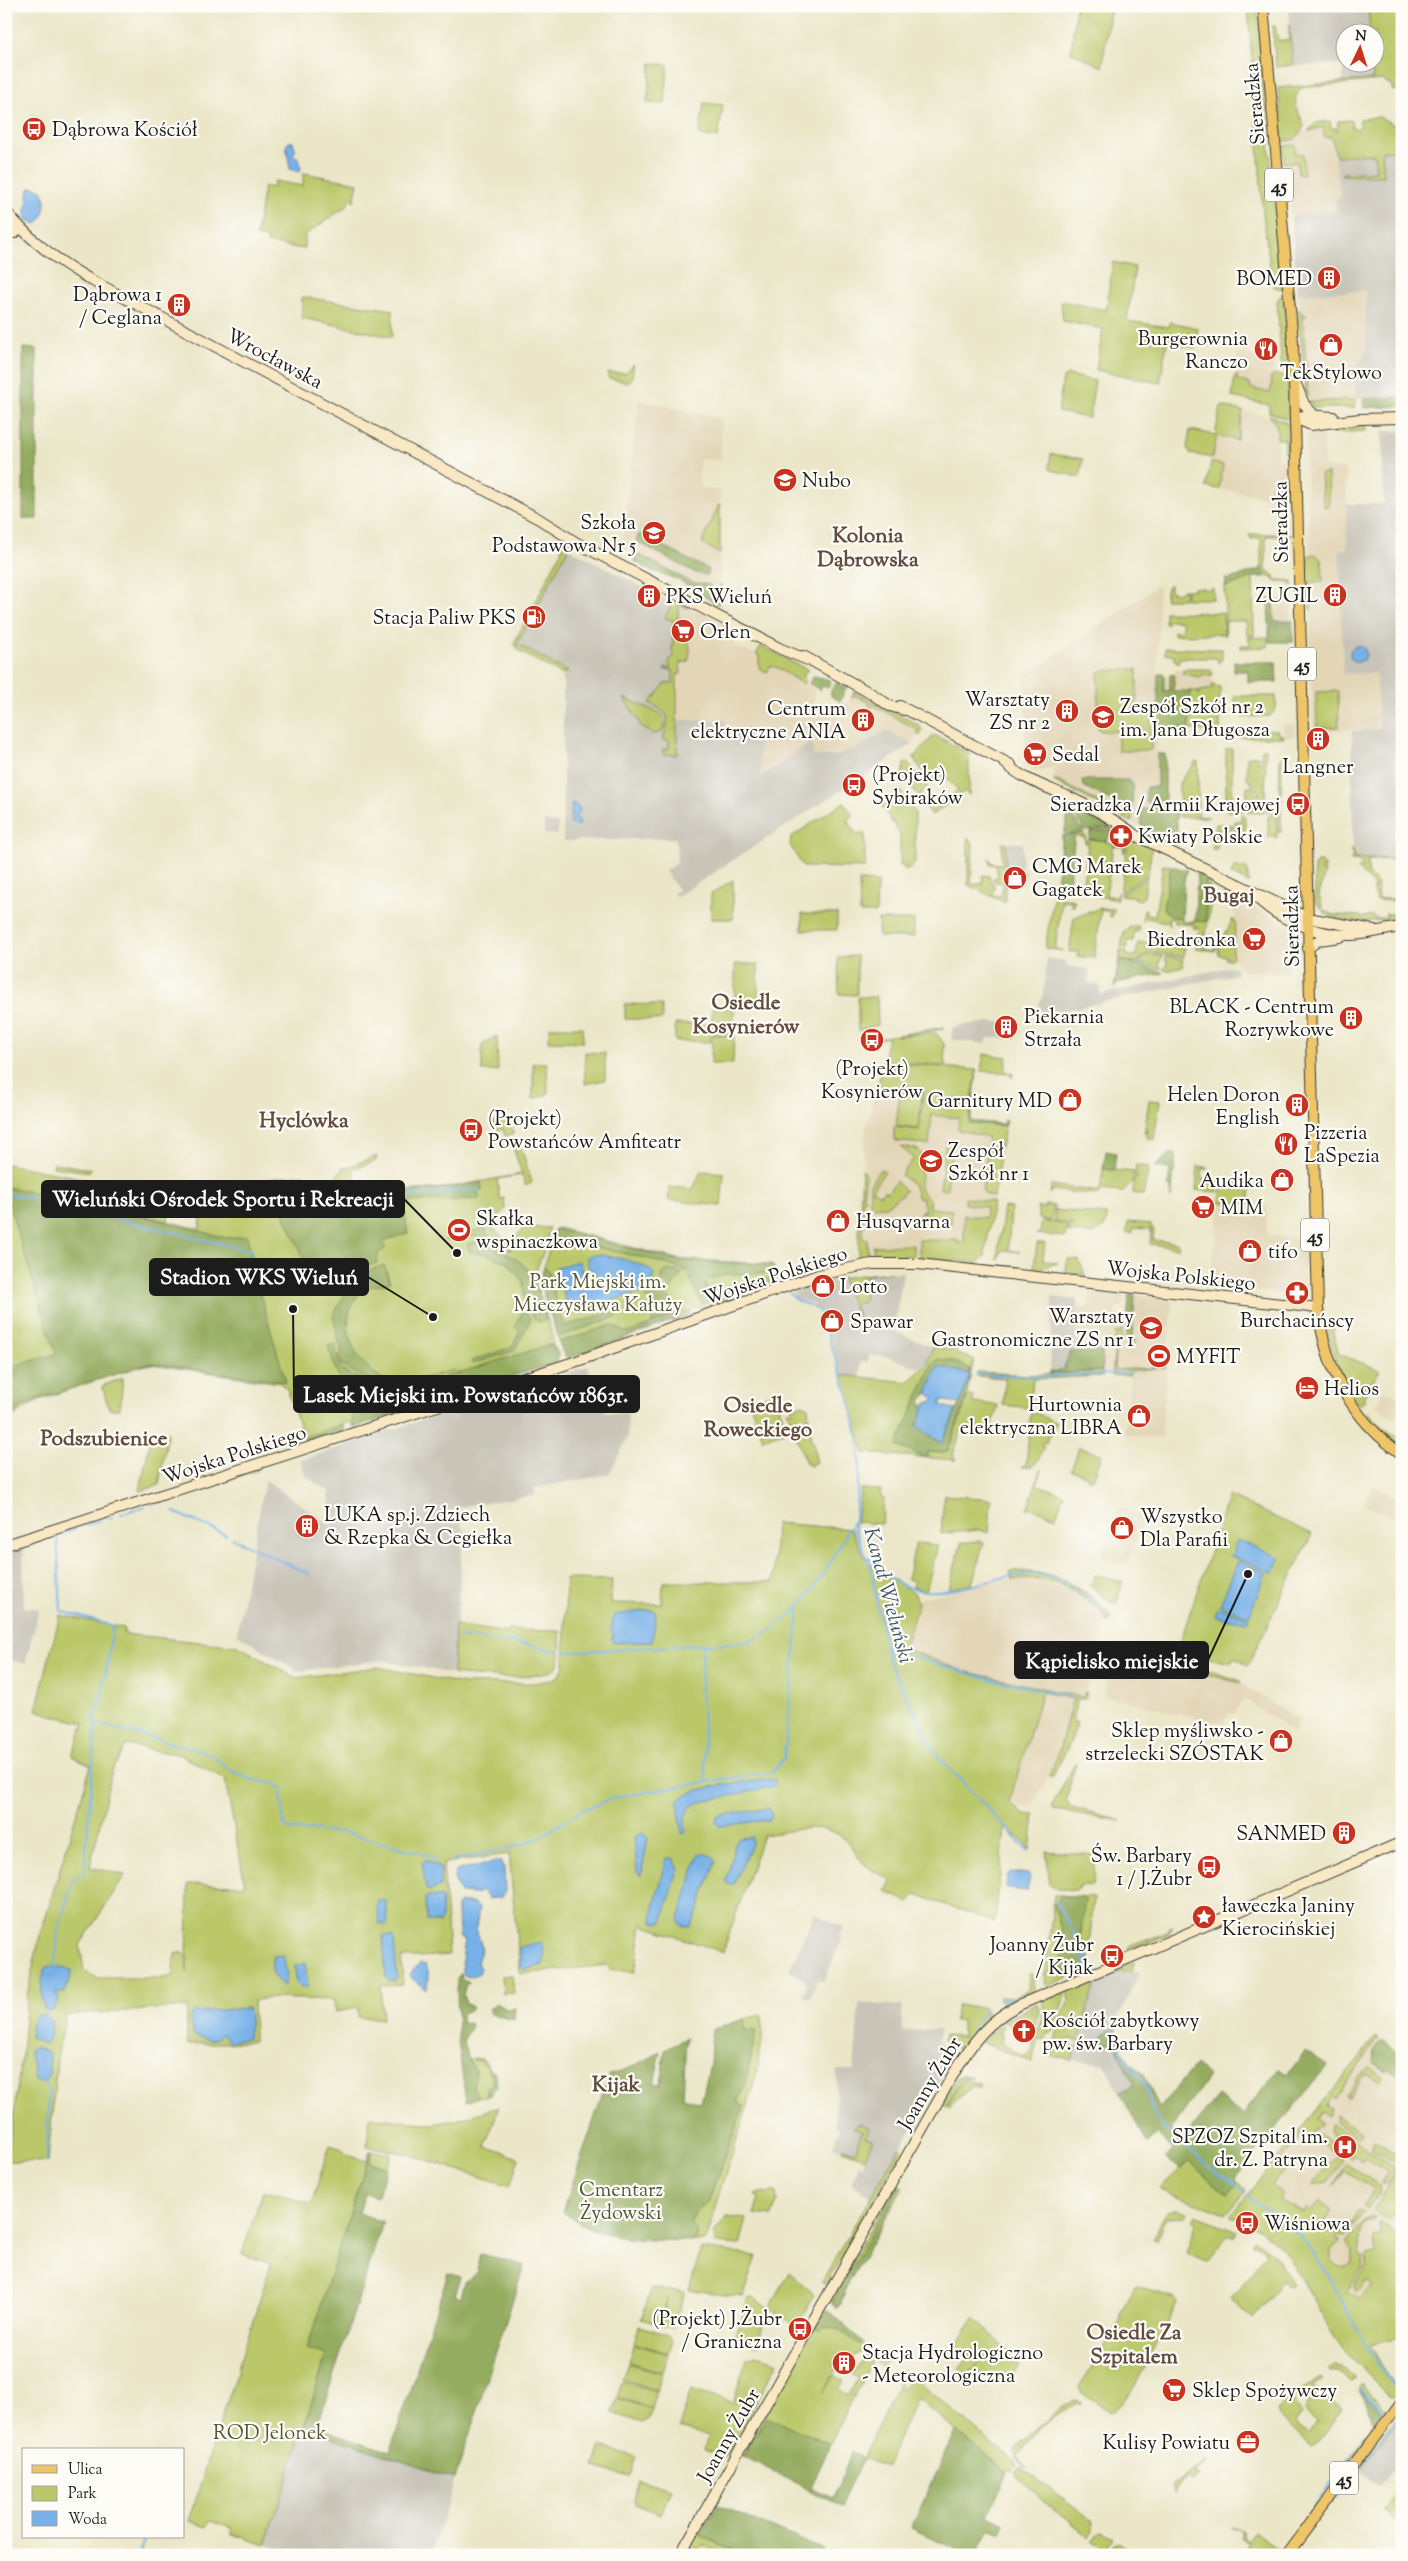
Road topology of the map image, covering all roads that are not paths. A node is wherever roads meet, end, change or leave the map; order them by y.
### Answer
1 (1263, 6) edge
2 (6, 211) edge
3 (18, 226) junction
4 (6, 233) edge
5 (1294, 380) junction
6 (1402, 412) edge
7 (1295, 418) junction
8 (1402, 418) edge
9 (1313, 420) junction
10 (1296, 441) junction
11 (539, 519) junction
12 (808, 660) junction
13 (1308, 923) junction
14 (1402, 928) edge
15 (1374, 930) junction
16 (1351, 935) junction
17 (1308, 948) junction
18 (1318, 1308) junction
19 (1402, 1454) edge
20 (6, 1545) edge
21 (1402, 1842) edge
22 (1402, 2400) edge
23 (680, 2555) edge
24 (1287, 2555) edge

1 - 5 main road, Sieradzka / 45
2 - 3 street, Wrocławska
3 - 4 street
3 - 11 street, Wrocławska
5 - 7 main road, Sieradzka / 45
5 - 9 street
6 - 9 street
7 - 9 street
7 - 10 main road, Sieradzka / 45
8 - 9 street
9 - 10 street
10 - 13 main road, Sieradzka / 45
11 - 12 street, Wrocławska
11 - 12 street, Wrocławska
12 - 13 street
13 - 15 street
13 - 16 street
13 - 17 main road, Sieradzka / 45
14 - 15 street
15 - 16 street
16 - 17 street
17 - 18 main road, Sieradzka / 45
18 - 19 main road, 45
18 - 20 street, Wojska Polskiego
21 - 23 street, Joanny Żubr
22 - 24 main road, 45

